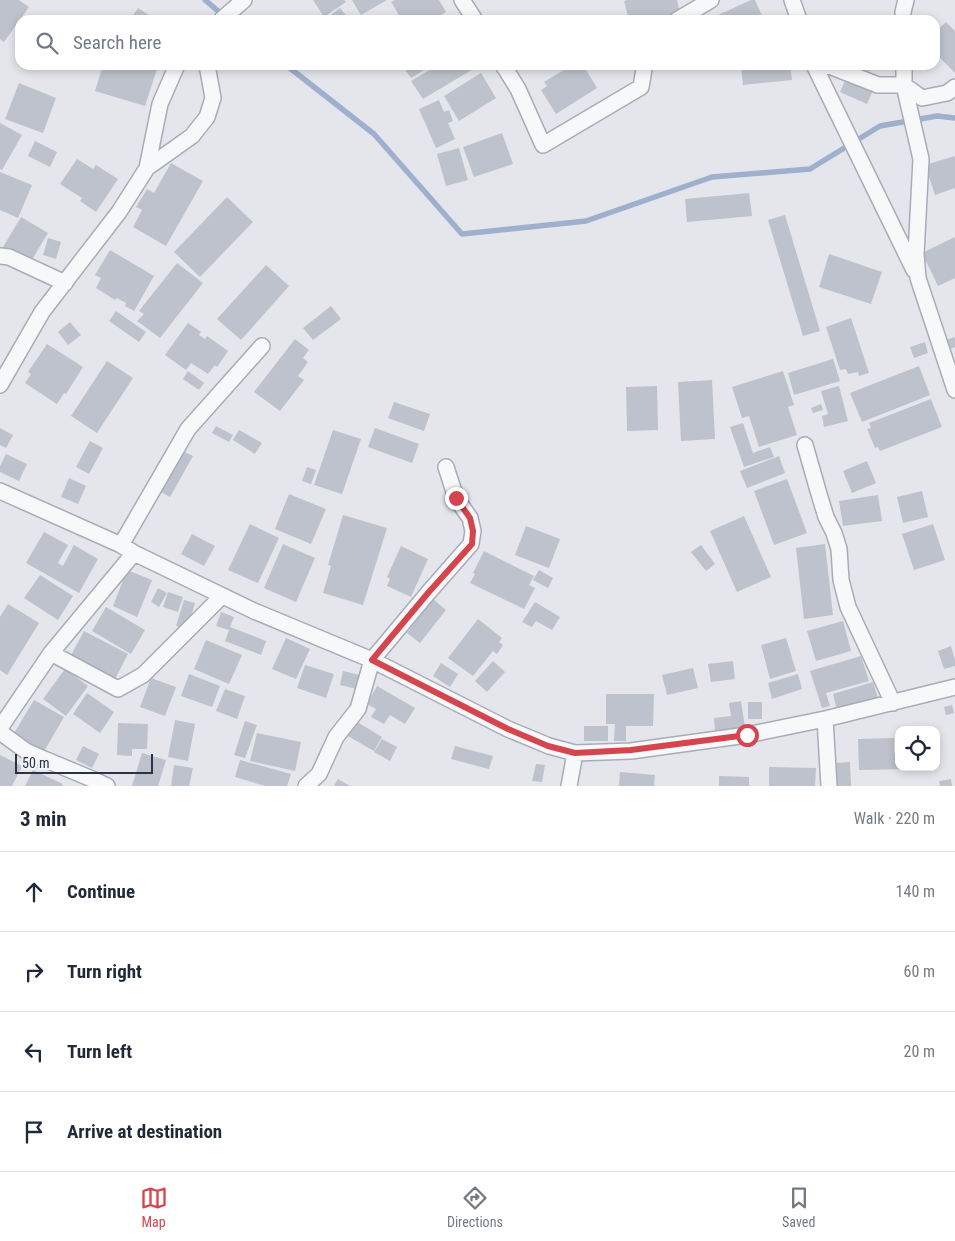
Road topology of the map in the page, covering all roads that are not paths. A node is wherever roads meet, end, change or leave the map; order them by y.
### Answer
1 (244, 0) edge
2 (462, 0) edge
3 (711, 0) edge
4 (792, 0) edge
5 (906, 0) edge
6 (226, 15) edge
7 (472, 15) edge
8 (686, 15) edge
9 (797, 15) edge
10 (903, 15) edge
11 (175, 70) edge
12 (208, 70) edge
13 (506, 70) edge
14 (644, 70) edge
15 (816, 70) edge
16 (840, 70) edge
17 (904, 70) edge
18 (904, 85) junction
19 (955, 87) edge
20 (147, 168) junction
21 (0, 256) edge
22 (918, 278) junction
23 (65, 283) junction
24 (262, 346) dead end
25 (0, 385) edge
26 (955, 390) edge
27 (805, 445) dead end
28 (446, 467) dead end
29 (0, 491) edge
30 (127, 549) junction
31 (222, 596) junction
32 (51, 653) junction
33 (372, 660) junction
34 (955, 687) edge
35 (893, 703) junction
36 (825, 719) junction
37 (0, 730) edge
38 (575, 753) junction
39 (107, 786) edge
40 (306, 786) edge
41 (569, 786) edge
42 (830, 786) edge

1 - 6 street
2 - 7 street
3 - 8 street
4 - 9 street
5 - 10 street
11 - 20 street
12 - 20 street
13 - 14 street
15 - 22 street
16 - 18 street
17 - 18 street
18 - 19 street
18 - 22 street
20 - 23 street
21 - 23 street
22 - 26 street
23 - 25 street
24 - 30 street
27 - 35 street
28 - 33 street
29 - 30 street
30 - 31 street
30 - 32 street
31 - 32 street
31 - 33 street
32 - 37 street
33 - 38 street
33 - 40 street
34 - 35 street
35 - 36 street
36 - 38 street
36 - 42 street
37 - 39 street
38 - 41 street

